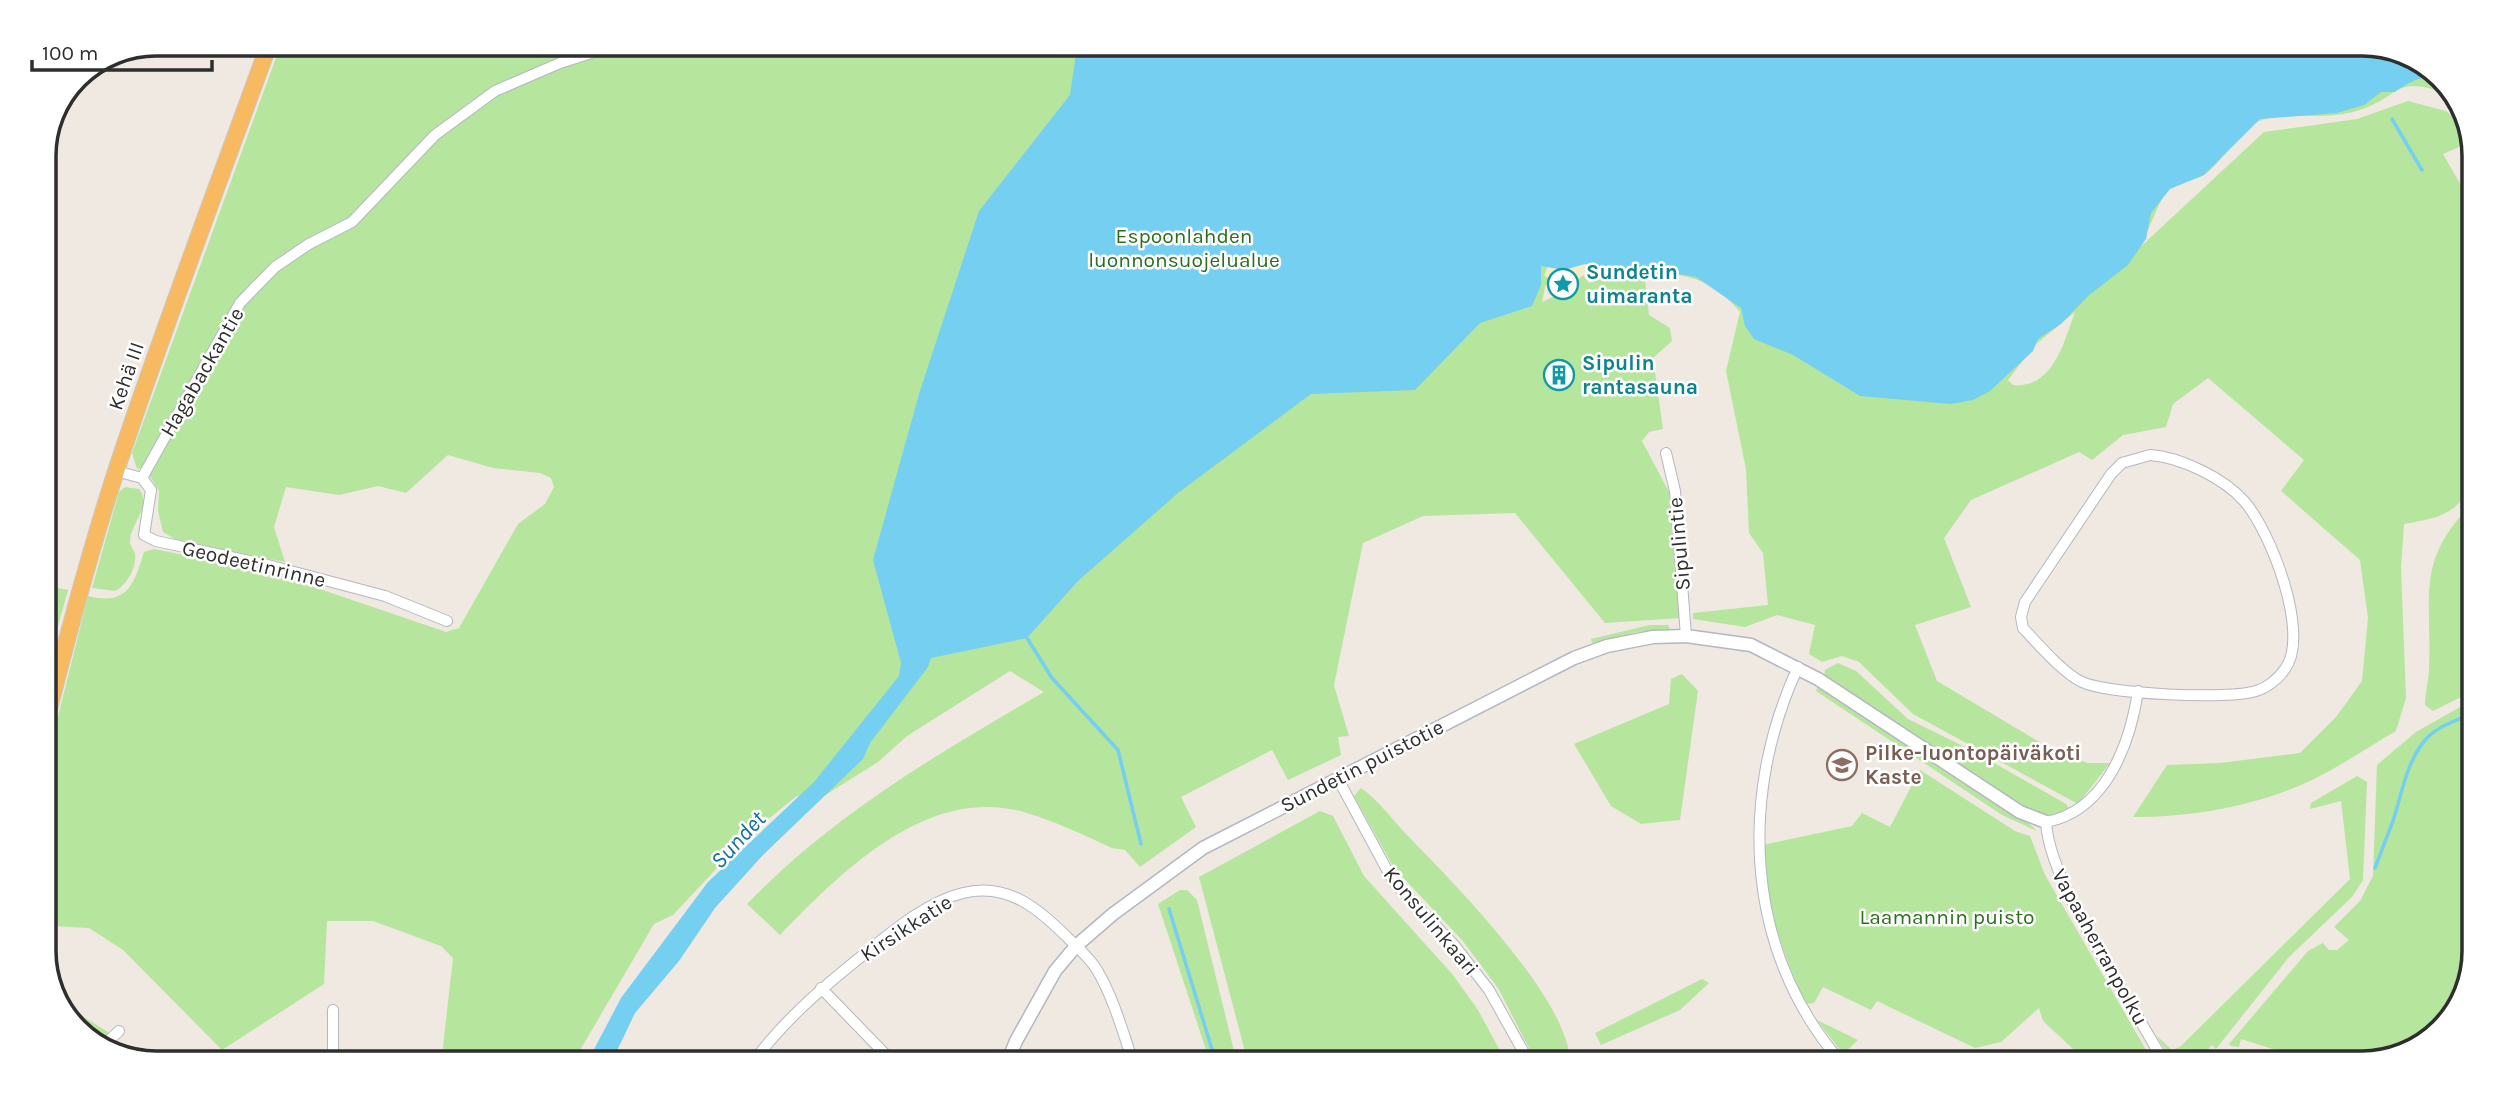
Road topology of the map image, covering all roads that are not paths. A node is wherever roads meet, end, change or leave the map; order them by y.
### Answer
1 (265, 56) edge
2 (583, 56) edge
3 (1666, 453) dead end
4 (116, 471) junction
5 (142, 478) junction
6 (447, 621) dead end
7 (1686, 636) junction
8 (1798, 667) junction
9 (56, 682) edge
10 (2138, 691) junction
11 (1338, 779) junction
12 (2046, 822) junction
13 (1076, 946) junction
14 (821, 988) junction
15 (333, 1010) dead end
16 (119, 1031) dead end
17 (110, 1040) edge
18 (333, 1051) edge
19 (763, 1051) edge
20 (882, 1051) edge
21 (1013, 1051) edge
22 (1129, 1051) edge
23 (1523, 1051) edge
24 (1832, 1051) edge
25 (2158, 1051) edge

1 - 4 highway, Kehä III
2 - 5 street, Hagabackantie
3 - 7 street, Sipulintie
4 - 5 street
4 - 9 highway, Kehä III
5 - 6 street, Geodeetinrinne
7 - 8 street, Sundetin puistotie
7 - 11 street, Sundetin puistotie
8 - 12 street, Sundetin puistotie
8 - 24 street
10 - 10 street
10 - 12 street
11 - 13 street, Sundetin puistotie
11 - 23 street, Konsulinkaari
12 - 25 street, Vapaaherranpolku
13 - 14 street, Kirsikkatie
13 - 21 street, Sundetin puistotie
13 - 22 street, Kirsikkatie
14 - 19 street, Kirsikkatie
14 - 20 street
15 - 18 street
16 - 17 street

